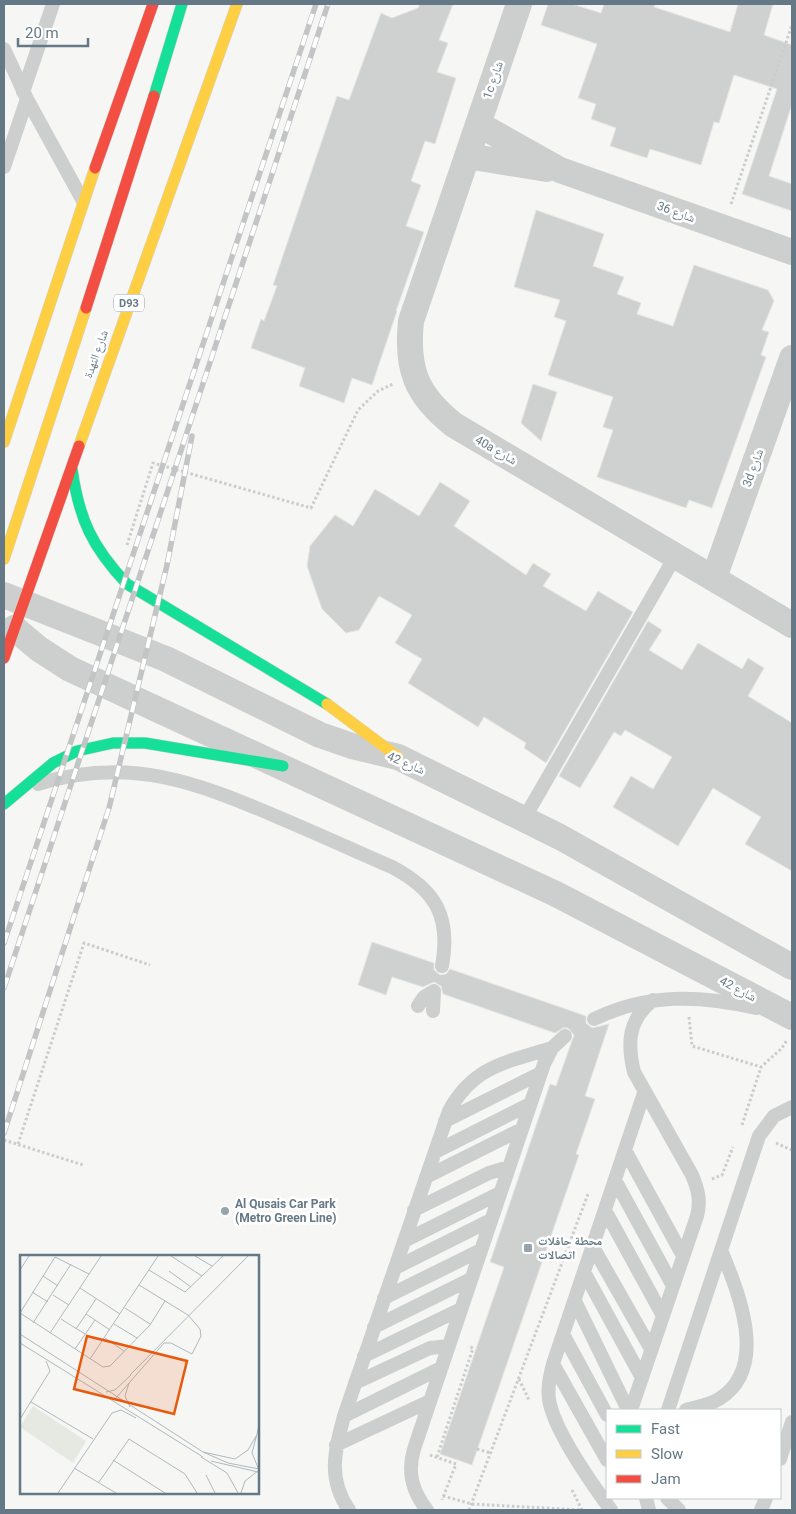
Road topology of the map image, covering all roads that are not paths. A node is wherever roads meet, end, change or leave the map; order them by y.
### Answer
1 (53, 4) edge
2 (153, 4) edge
3 (182, 4) edge
4 (237, 4) edge
5 (519, 4) edge
6 (4, 49) edge
7 (9, 70) edge
8 (25, 95) junction
9 (478, 124) junction
10 (467, 156) junction
11 (4, 167) edge
12 (560, 170) junction
13 (84, 203) junction
14 (792, 252) edge
15 (792, 358) edge
16 (4, 442) edge
17 (72, 463) junction
18 (676, 555) junction
19 (4, 559) edge
20 (714, 578) junction
21 (10, 600) edge
22 (792, 625) edge
23 (14, 628) junction
24 (4, 658) edge
25 (398, 757) junction
26 (283, 766) junction
27 (20, 789) junction
28 (4, 804) edge
29 (524, 819) junction
30 (442, 966) dead end
31 (792, 967) edge
32 (653, 1000) junction
33 (418, 1006) dead end
34 (433, 1012) dead end
35 (594, 1019) dead end
36 (791, 1021) edge
37 (564, 1036) dead end
38 (552, 1048) junction
39 (541, 1073) junction
40 (644, 1094) junction
41 (530, 1104) junction
42 (792, 1107) edge
43 (445, 1121) junction
44 (522, 1129) junction
45 (625, 1150) junction
46 (435, 1152) junction
47 (509, 1167) junction
48 (426, 1177) junction
49 (615, 1180) junction
50 (500, 1193) junction
51 (414, 1210) junction
52 (605, 1210) junction
53 (491, 1220) junction
54 (404, 1241) junction
55 (593, 1247) junction
56 (481, 1250) junction
57 (721, 1250) junction
58 (683, 1256) junction
59 (395, 1268) junction
60 (584, 1272) junction
61 (471, 1279) junction
62 (673, 1286) junction
63 (384, 1298) junction
64 (575, 1301) junction
65 (461, 1309) junction
66 (663, 1316) junction
67 (374, 1327) junction
68 (563, 1334) junction
69 (448, 1346) junction
70 (651, 1349) junction
71 (364, 1356) junction
72 (553, 1364) junction
73 (441, 1368) junction
74 (642, 1378) junction
75 (355, 1383) junction
76 (430, 1401) junction
77 (629, 1409) edge
78 (630, 1409) edge
79 (668, 1409) edge
80 (690, 1409) edge
81 (606, 1413) edge
82 (344, 1416) junction
83 (792, 1422) edge
84 (336, 1445) junction
85 (781, 1456) edge
86 (606, 1458) edge
87 (668, 1499) edge
88 (349, 1510) edge
89 (427, 1510) edge
90 (610, 1510) edge
91 (679, 1510) edge

1 - 8 lane
2 - 13 main road
3 - 19 main road
4 - 17 main road, شارع النهدة / D93
5 - 9 street, 1c شارع
6 - 7 lane
7 - 8 lane
8 - 11 lane
8 - 13 lane
9 - 10 street, 1c شارع
9 - 12 street, شارع 36
10 - 12 street, شارع 36
10 - 18 street, 40a شارع
12 - 14 street, شارع 36
13 - 16 main road
15 - 20 street, 3d شارع
17 - 21 main road, شارع النهدة / D93
17 - 25 main road
18 - 20 street, 40a شارع
18 - 29 lane
20 - 22 street, 40a شارع
21 - 23 main road
21 - 23 main road, شارع النهدة / D93
21 - 25 street, شارع 42
23 - 24 main road, شارع النهدة / D93
23 - 26 street, شارع 42
25 - 29 street, شارع 42
26 - 27 main road
26 - 36 street, شارع 42
27 - 28 main road
27 - 30 lane
29 - 31 street, شارع 42
32 - 35 lane
32 - 36 lane
32 - 40 lane
33 - 34 lane
37 - 38 lane
38 - 39 lane
38 - 43 lane
39 - 41 lane
39 - 43 lane
40 - 45 lane
40 - 58 lane
41 - 44 lane
41 - 46 lane
42 - 57 lane
43 - 46 lane
44 - 47 lane
44 - 48 lane
45 - 49 lane
45 - 58 lane
46 - 48 lane
47 - 50 lane
47 - 51 lane
48 - 51 lane
49 - 52 lane
49 - 62 lane
50 - 53 lane
50 - 54 lane
51 - 54 lane
52 - 55 lane
52 - 66 lane
53 - 56 lane
53 - 59 lane
54 - 59 lane
55 - 60 lane
55 - 70 lane
56 - 61 lane
56 - 63 lane
57 - 79 lane
57 - 80 lane
58 - 62 lane
59 - 63 lane
60 - 64 lane
60 - 74 lane
61 - 65 lane
61 - 67 lane
62 - 66 lane
63 - 67 lane
64 - 68 lane
64 - 77 lane
65 - 69 lane
65 - 71 lane
66 - 70 lane
67 - 71 lane
68 - 72 lane
68 - 81 lane
69 - 73 lane
69 - 75 lane
70 - 74 lane
71 - 75 lane
72 - 86 lane
72 - 90 lane
73 - 76 lane
73 - 82 lane
74 - 78 lane
75 - 82 lane
76 - 84 lane
76 - 89 lane
82 - 84 lane
83 - 85 lane
84 - 88 lane
87 - 91 lane

